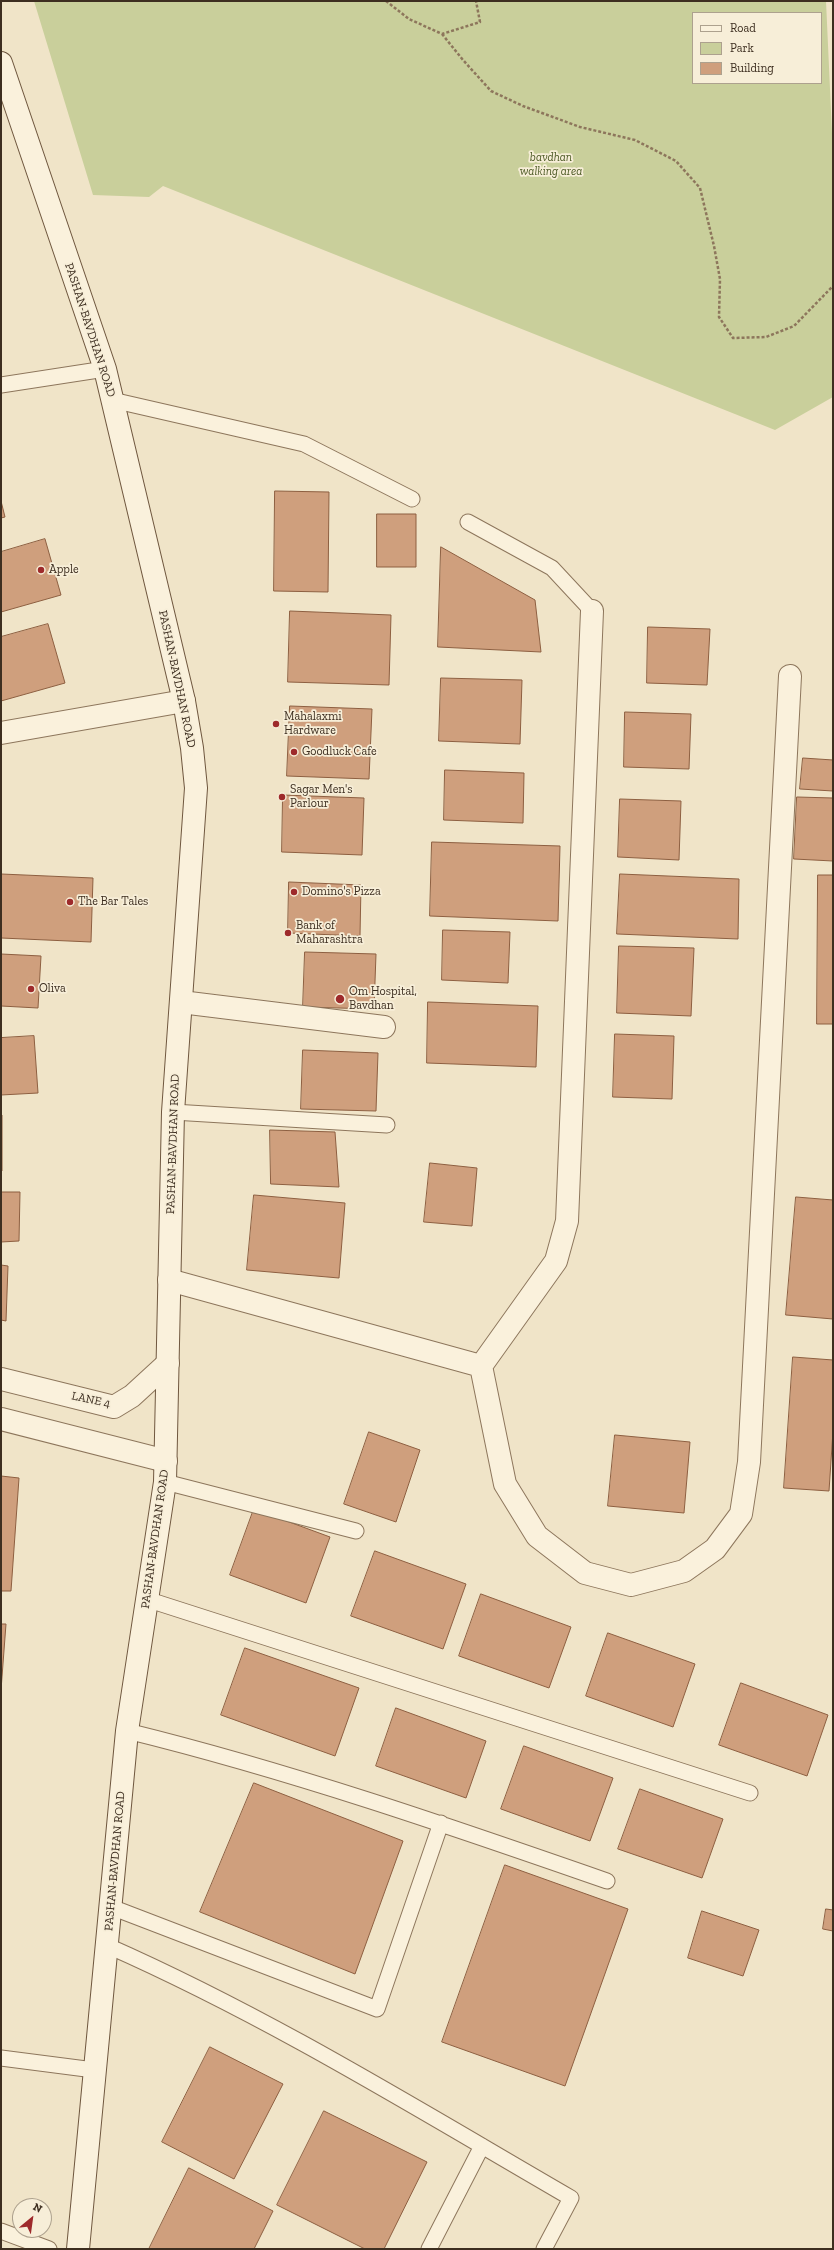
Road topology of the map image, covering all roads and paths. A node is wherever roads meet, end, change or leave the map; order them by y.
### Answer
1 (386, 1) edge
2 (476, 1) edge
3 (442, 34) junction
4 (1, 63) edge
5 (833, 286) edge
6 (105, 369) junction
7 (1, 385) edge
8 (112, 400) junction
9 (412, 499) dead end
10 (468, 522) dead end
11 (592, 611) joint
12 (790, 676) dead end
13 (184, 701) junction
14 (1, 733) edge
15 (181, 1002) junction
16 (384, 1028) dead end
17 (173, 1112) junction
18 (387, 1124) dead end
19 (169, 1280) junction
20 (168, 1363) junction
21 (481, 1366) junction
22 (1, 1379) edge
23 (1, 1419) edge
24 (166, 1460) junction
25 (165, 1482) junction
26 (356, 1531) dead end
27 (146, 1599) junction
28 (127, 1731) junction
29 (750, 1793) dead end
30 (441, 1823) junction
31 (607, 1881) dead end
32 (111, 1907) junction
33 (108, 1946) junction
34 (1, 2058) edge
35 (94, 2070) junction
36 (482, 2146) junction
37 (1, 2231) edge
38 (49, 2249) edge
39 (78, 2249) edge
40 (429, 2249) edge
41 (544, 2249) edge

1 - 3 path
2 - 3 path
3 - 5 path
4 - 6 street, PASHAN-BAVDHAN ROAD
6 - 7 lane
6 - 8 street, PASHAN-BAVDHAN ROAD
8 - 9 lane
8 - 13 street, PASHAN-BAVDHAN ROAD
10 - 11 lane
11 - 21 street
12 - 21 street
13 - 14 street
13 - 15 street, PASHAN-BAVDHAN ROAD
15 - 16 street
15 - 17 street, PASHAN-BAVDHAN ROAD
17 - 18 lane
17 - 19 street, PASHAN-BAVDHAN ROAD
19 - 20 street, PASHAN-BAVDHAN ROAD
19 - 21 street
20 - 22 street, LANE 4
20 - 24 street, PASHAN-BAVDHAN ROAD
23 - 24 street
24 - 25 street, PASHAN-BAVDHAN ROAD
25 - 26 lane
25 - 27 street, PASHAN-BAVDHAN ROAD
27 - 28 street, PASHAN-BAVDHAN ROAD
27 - 29 lane
28 - 30 lane
28 - 32 street, PASHAN-BAVDHAN ROAD
30 - 31 lane
30 - 32 lane
32 - 33 street, PASHAN-BAVDHAN ROAD
33 - 35 street, PASHAN-BAVDHAN ROAD
33 - 36 lane
34 - 35 lane
35 - 39 street, PASHAN-BAVDHAN ROAD
36 - 40 lane
36 - 41 lane
37 - 38 lane

